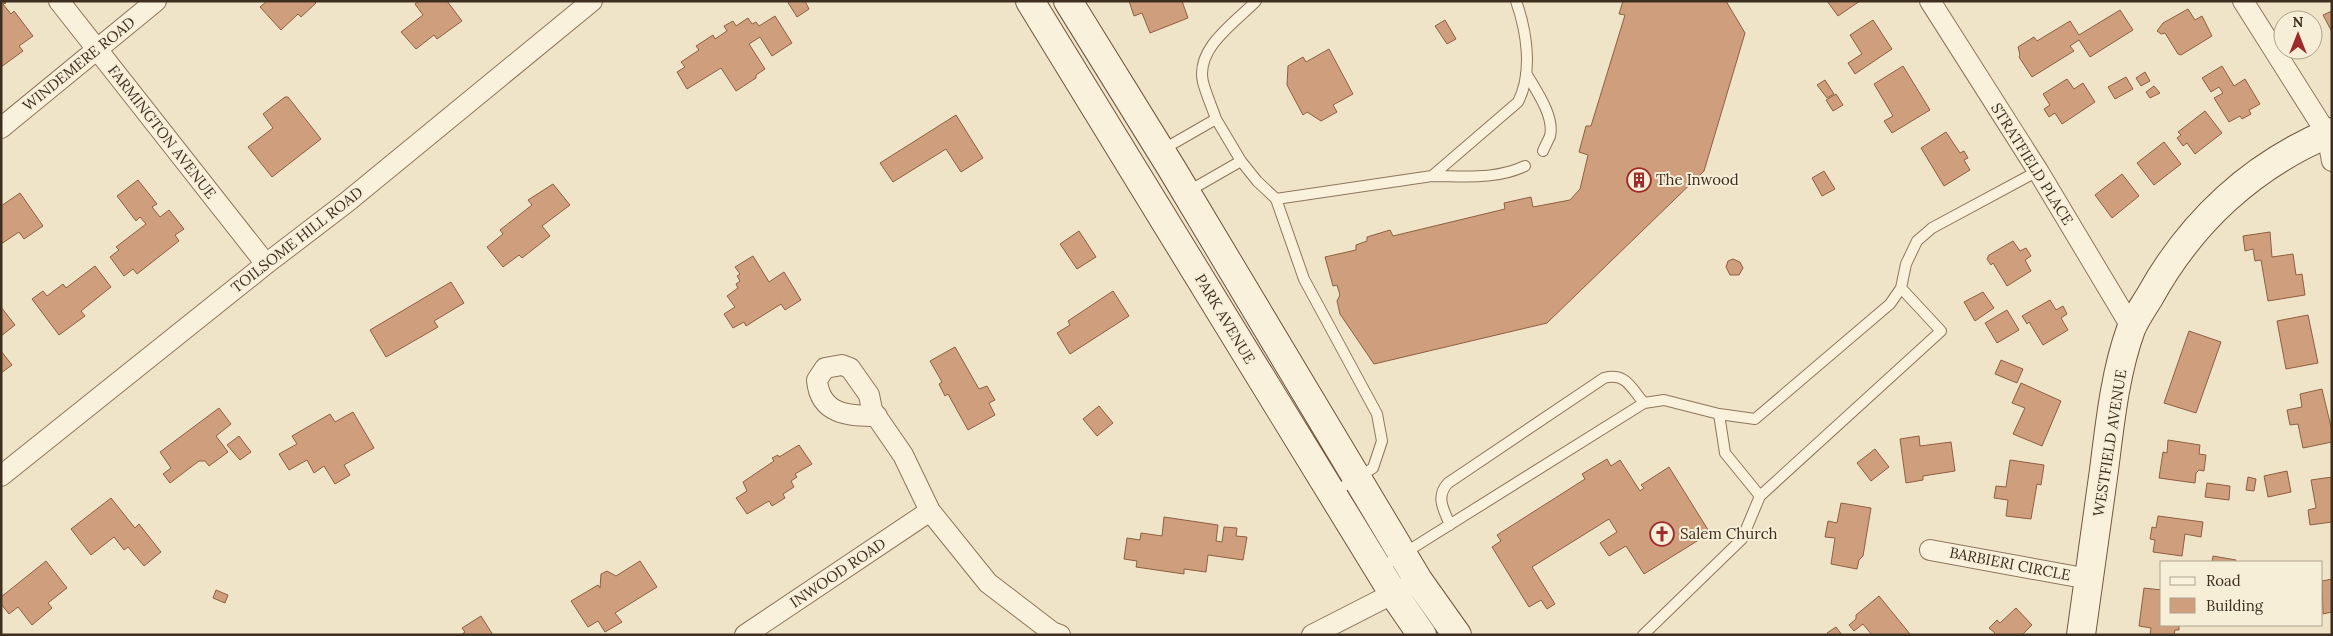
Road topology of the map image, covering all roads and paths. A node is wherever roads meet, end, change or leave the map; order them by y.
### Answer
1 (59, 1) edge
2 (156, 1) edge
3 (592, 1) edge
4 (1030, 1) edge
5 (1068, 1) edge
6 (1256, 1) edge
7 (1516, 1) edge
8 (1930, 1) edge
9 (2243, 1) edge
10 (96, 49) junction
11 (1526, 73) junction
12 (1216, 119) junction
13 (1, 128) edge
14 (2329, 133) edge
15 (1161, 151) junction
16 (1543, 151) dead end
17 (1240, 161) junction
18 (2332, 161) edge
19 (1525, 166) dead end
20 (2038, 171) junction
21 (1432, 176) junction
22 (1186, 192) junction
23 (1276, 199) junction
24 (266, 264) junction
25 (1901, 288) junction
26 (2132, 328) junction
27 (1644, 403) junction
28 (1719, 414) junction
29 (877, 416) dead end
30 (1, 476) edge
31 (1358, 478) junction
32 (1332, 494) junction
33 (1760, 496) junction
34 (930, 511) junction
35 (1450, 526) junction
36 (1930, 550) dead end
37 (1404, 555) junction
38 (1378, 570) junction
39 (2089, 579) junction
40 (1418, 580) junction
41 (1393, 593) junction
42 (745, 635) edge
43 (1060, 635) edge
44 (1312, 635) edge
45 (1422, 635) edge
46 (1457, 635) edge
47 (1643, 635) edge
48 (2081, 635) edge

1 - 10 street, FARMINGTON AVENUE
2 - 10 street, WINDEMERE ROAD
3 - 24 street, TOILSOME HILL ROAD
4 - 32 main road, PARK AVENUE
5 - 15 main road
6 - 12 lane
7 - 11 lane
8 - 20 street, STRATFIELD PLACE
9 - 14 street
10 - 13 street, WINDEMERE ROAD
10 - 24 street, FARMINGTON AVENUE
11 - 16 lane
11 - 21 lane
12 - 15 lane
12 - 17 lane
14 - 18 street
14 - 26 main road, WESTFIELD AVENUE
15 - 22 main road
17 - 22 lane
17 - 23 lane
19 - 21 lane
20 - 25 lane
20 - 26 street, STRATFIELD PLACE
21 - 23 lane
22 - 31 main road
23 - 31 lane
24 - 30 street, TOILSOME HILL ROAD
25 - 28 lane
25 - 33 lane
26 - 39 main road, WESTFIELD AVENUE
27 - 28 lane
27 - 35 lane
27 - 35 lane
28 - 33 lane
29 - 34 street
31 - 32 lane
31 - 37 main road
32 - 38 main road, PARK AVENUE
33 - 47 lane
34 - 42 street, INWOOD ROAD
34 - 43 street
35 - 37 lane
36 - 39 street, BARBIERI CIRCLE
37 - 38 lane
37 - 40 main road
38 - 41 main road, PARK AVENUE
39 - 48 main road, WESTFIELD AVENUE
40 - 41 street
40 - 46 main road
41 - 44 street
41 - 45 main road, PARK AVENUE

